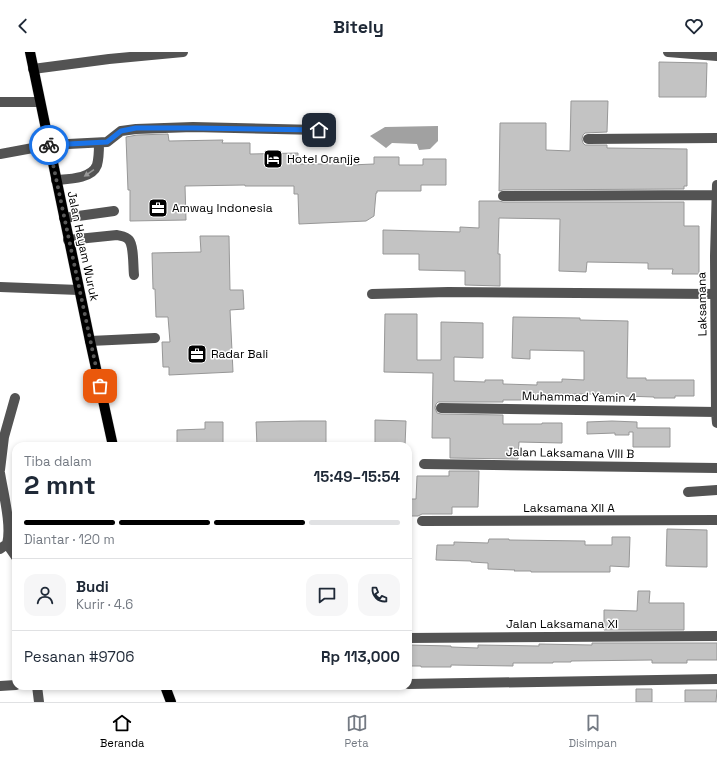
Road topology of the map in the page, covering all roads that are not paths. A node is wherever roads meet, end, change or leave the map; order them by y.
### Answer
1 (30, 52) edge
2 (184, 52) edge
3 (668, 52) edge
4 (717, 56) edge
5 (32, 69) junction
6 (0, 102) edge
7 (40, 102) junction
8 (319, 130) dead end
9 (717, 138) edge
10 (588, 139) dead end
11 (99, 143) junction
12 (49, 145) junction
13 (0, 154) edge
14 (56, 180) junction
15 (717, 185) edge
16 (717, 195) edge
17 (503, 196) dead end
18 (114, 211) dead end
19 (64, 218) junction
20 (68, 240) junction
21 (716, 256) edge
22 (134, 275) dead end
23 (0, 288) edge
24 (79, 290) junction
25 (372, 294) dead end
26 (715, 294) junction
27 (155, 338) dead end
28 (90, 341) junction
29 (15, 398) dead end
30 (441, 408) dead end
31 (717, 412) edge
32 (717, 423) edge
33 (112, 442) edge
34 (424, 464) dead end
35 (717, 468) edge
36 (0, 470) edge
37 (0, 473) edge
38 (717, 490) edge
39 (688, 492) dead end
40 (717, 520) edge
41 (422, 521) dead end
42 (12, 527) edge
43 (4, 546) edge
44 (12, 553) edge
45 (717, 636) edge
46 (412, 638) edge
47 (717, 679) edge
48 (412, 684) edge
49 (12, 685) edge
50 (0, 686) edge
51 (38, 690) edge
52 (166, 690) edge
53 (39, 702) edge
54 (171, 702) edge

1 - 5 main road, Jalan Hayam Wuruk
2 - 5 street
3 - 4 street
5 - 7 main road, Jalan Hayam Wuruk
6 - 7 street
7 - 12 main road, Jalan Hayam Wuruk
8 - 11 street
9 - 10 street
11 - 12 street
11 -> 14 street
12 - 13 street
12 - 14 main road, Jalan Hayam Wuruk
14 - 19 main road, Jalan Hayam Wuruk
15 - 16 street, Laksamana
16 - 17 street
16 - 21 street, Laksamana
18 - 19 street
19 - 20 main road, Jalan Hayam Wuruk
20 - 22 street
20 - 24 main road, Jalan Hayam Wuruk
21 - 26 street, Laksamana
23 - 24 street
24 - 28 main road, Jalan Hayam Wuruk
25 - 26 street
26 - 31 street, Laksamana
27 - 28 street
28 - 33 main road, Jalan Hayam Wuruk
29 - 36 street
30 - 31 street, Muhammad Yamin 4
31 - 32 street, Laksamana
34 - 35 street, Jalan Laksamana VIII B
37 - 42 street
38 - 39 street
40 - 41 street, Laksamana XII A
42 - 43 street
43 - 44 street
45 - 46 street, Jalan Laksamana XI
47 - 48 street
49 - 50 street
51 - 53 street
52 - 54 main road

